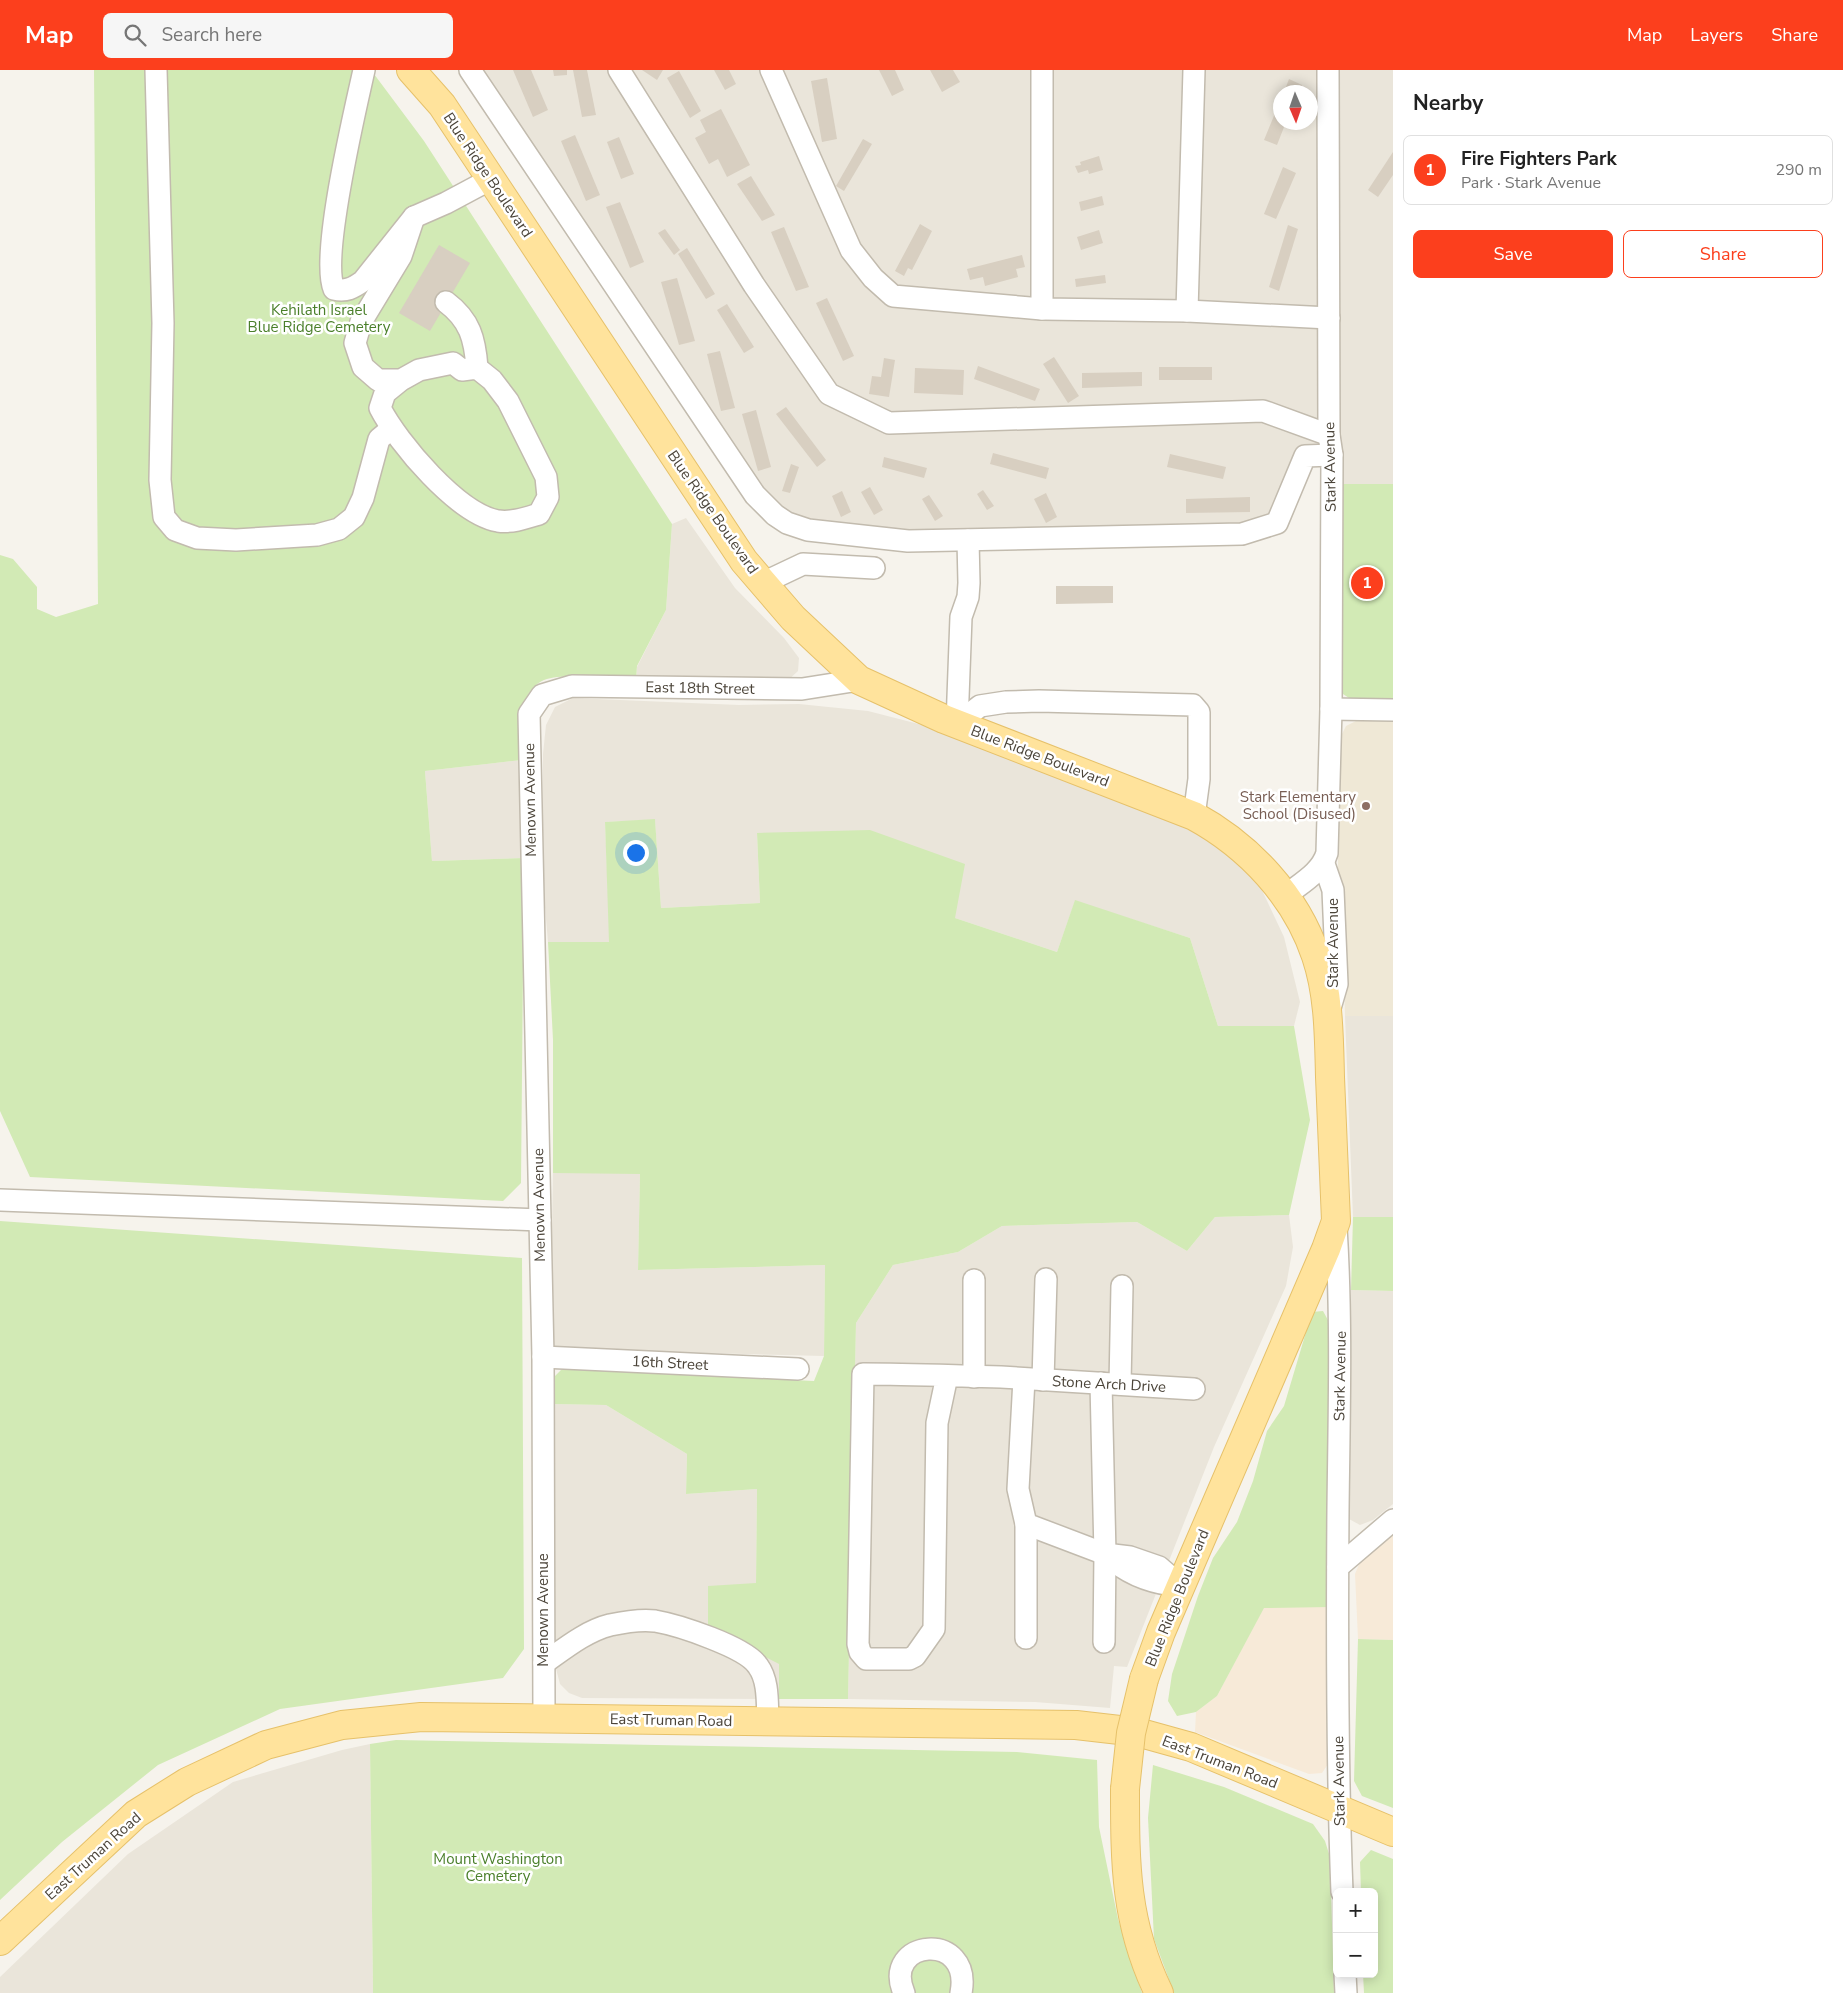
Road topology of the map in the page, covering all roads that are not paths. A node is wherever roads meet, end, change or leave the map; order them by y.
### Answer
1 (156, 70) edge
2 (364, 70) edge
3 (411, 70) edge
4 (470, 70) edge
5 (618, 70) edge
6 (771, 70) edge
7 (1042, 70) edge
8 (1194, 70) edge
9 (1328, 70) edge
10 (491, 179) junction
11 (414, 217) junction
12 (446, 302) dead end
13 (1042, 309) junction
14 (1187, 311) junction
15 (1329, 318) junction
16 (477, 368) junction
17 (401, 380) junction
18 (391, 429) junction
19 (1330, 445) junction
20 (968, 540) junction
21 (874, 568) dead end
22 (762, 583) junction
23 (859, 680) junction
24 (542, 695) joint
25 (1331, 709) junction
26 (1393, 710) edge
27 (957, 724) junction
28 (1194, 816) junction
29 (1324, 864) junction
30 (1285, 896) junction
31 (1328, 1015) junction
32 (0, 1200) edge
33 (540, 1220) junction
34 (1336, 1221) junction
35 (1046, 1279) dead end
36 (974, 1280) dead end
37 (1122, 1286) dead end
38 (543, 1357) junction
39 (798, 1369) dead end
40 (947, 1376) junction
41 (974, 1377) junction
42 (1034, 1379) junction
43 (1110, 1384) junction
44 (1194, 1389) dead end
45 (1393, 1520) edge
46 (1026, 1524) junction
47 (1105, 1554) junction
48 (1338, 1567) junction
49 (1181, 1586) junction
50 (1026, 1638) dead end
51 (1104, 1642) dead end
52 (544, 1663) junction
53 (544, 1718) junction
54 (768, 1721) junction
55 (1339, 1809) junction
56 (1393, 1832) edge
57 (1342, 1888) edge
58 (0, 1941) edge
59 (1345, 1978) edge
60 (904, 1993) edge
61 (961, 1993) edge
62 (1159, 1993) edge
63 (1346, 1993) edge

1 - 18 street
2 - 11 street
3 - 10 main road, Blue Ridge Boulevard
4 - 20 street
5 - 19 street
6 - 13 street
7 - 13 street
8 - 14 street
9 - 15 street, Stark Avenue
10 - 11 street
10 - 22 main road, Blue Ridge Boulevard
11 - 17 street
12 - 16 street
13 - 14 street
14 - 15 street
15 - 19 street, Stark Avenue
16 - 17 street
16 - 18 street
17 - 18 street
19 - 20 street
19 - 25 street, Stark Avenue
20 - 27 street
21 - 22 street
22 - 23 main road, Blue Ridge Boulevard
23 - 24 street, East 18th Street
23 - 27 main road, Blue Ridge Boulevard
24 - 33 street, Menown Avenue
25 - 26 street
25 - 29 street, Stark Avenue
27 - 28 main road, Blue Ridge Boulevard
27 - 28 street
28 - 30 main road, Blue Ridge Boulevard
29 - 30 street
29 - 31 street, Stark Avenue
30 - 31 main road, Blue Ridge Boulevard
31 - 34 main road, Stark Avenue
32 - 33 street
33 - 38 street, Menown Avenue
34 - 48 street, Stark Avenue
34 - 49 main road, Blue Ridge Boulevard
35 - 42 street
36 - 41 street
37 - 43 street
38 - 39 street, 16th Street
38 - 52 street, Menown Avenue
40 - 40 street, Stone Arch Drive
40 - 41 street, Stone Arch Drive
41 - 42 street, Stone Arch Drive
42 - 43 street, Stone Arch Drive
42 - 46 street
43 - 44 street, Stone Arch Drive
43 - 47 street
45 - 48 street
46 - 47 street
46 - 50 street
47 - 49 street
47 - 51 street
48 - 55 street, Stark Avenue
49 - 62 main road, Blue Ridge Boulevard, bridge
52 - 53 street, Menown Avenue
52 - 54 street
53 - 54 main road, East Truman Road
53 - 58 main road, East Truman Road
54 - 55 main road, East Truman Road
55 - 56 main road, East Truman Road
55 - 57 street, Stark Avenue
59 - 63 street
60 - 61 street

